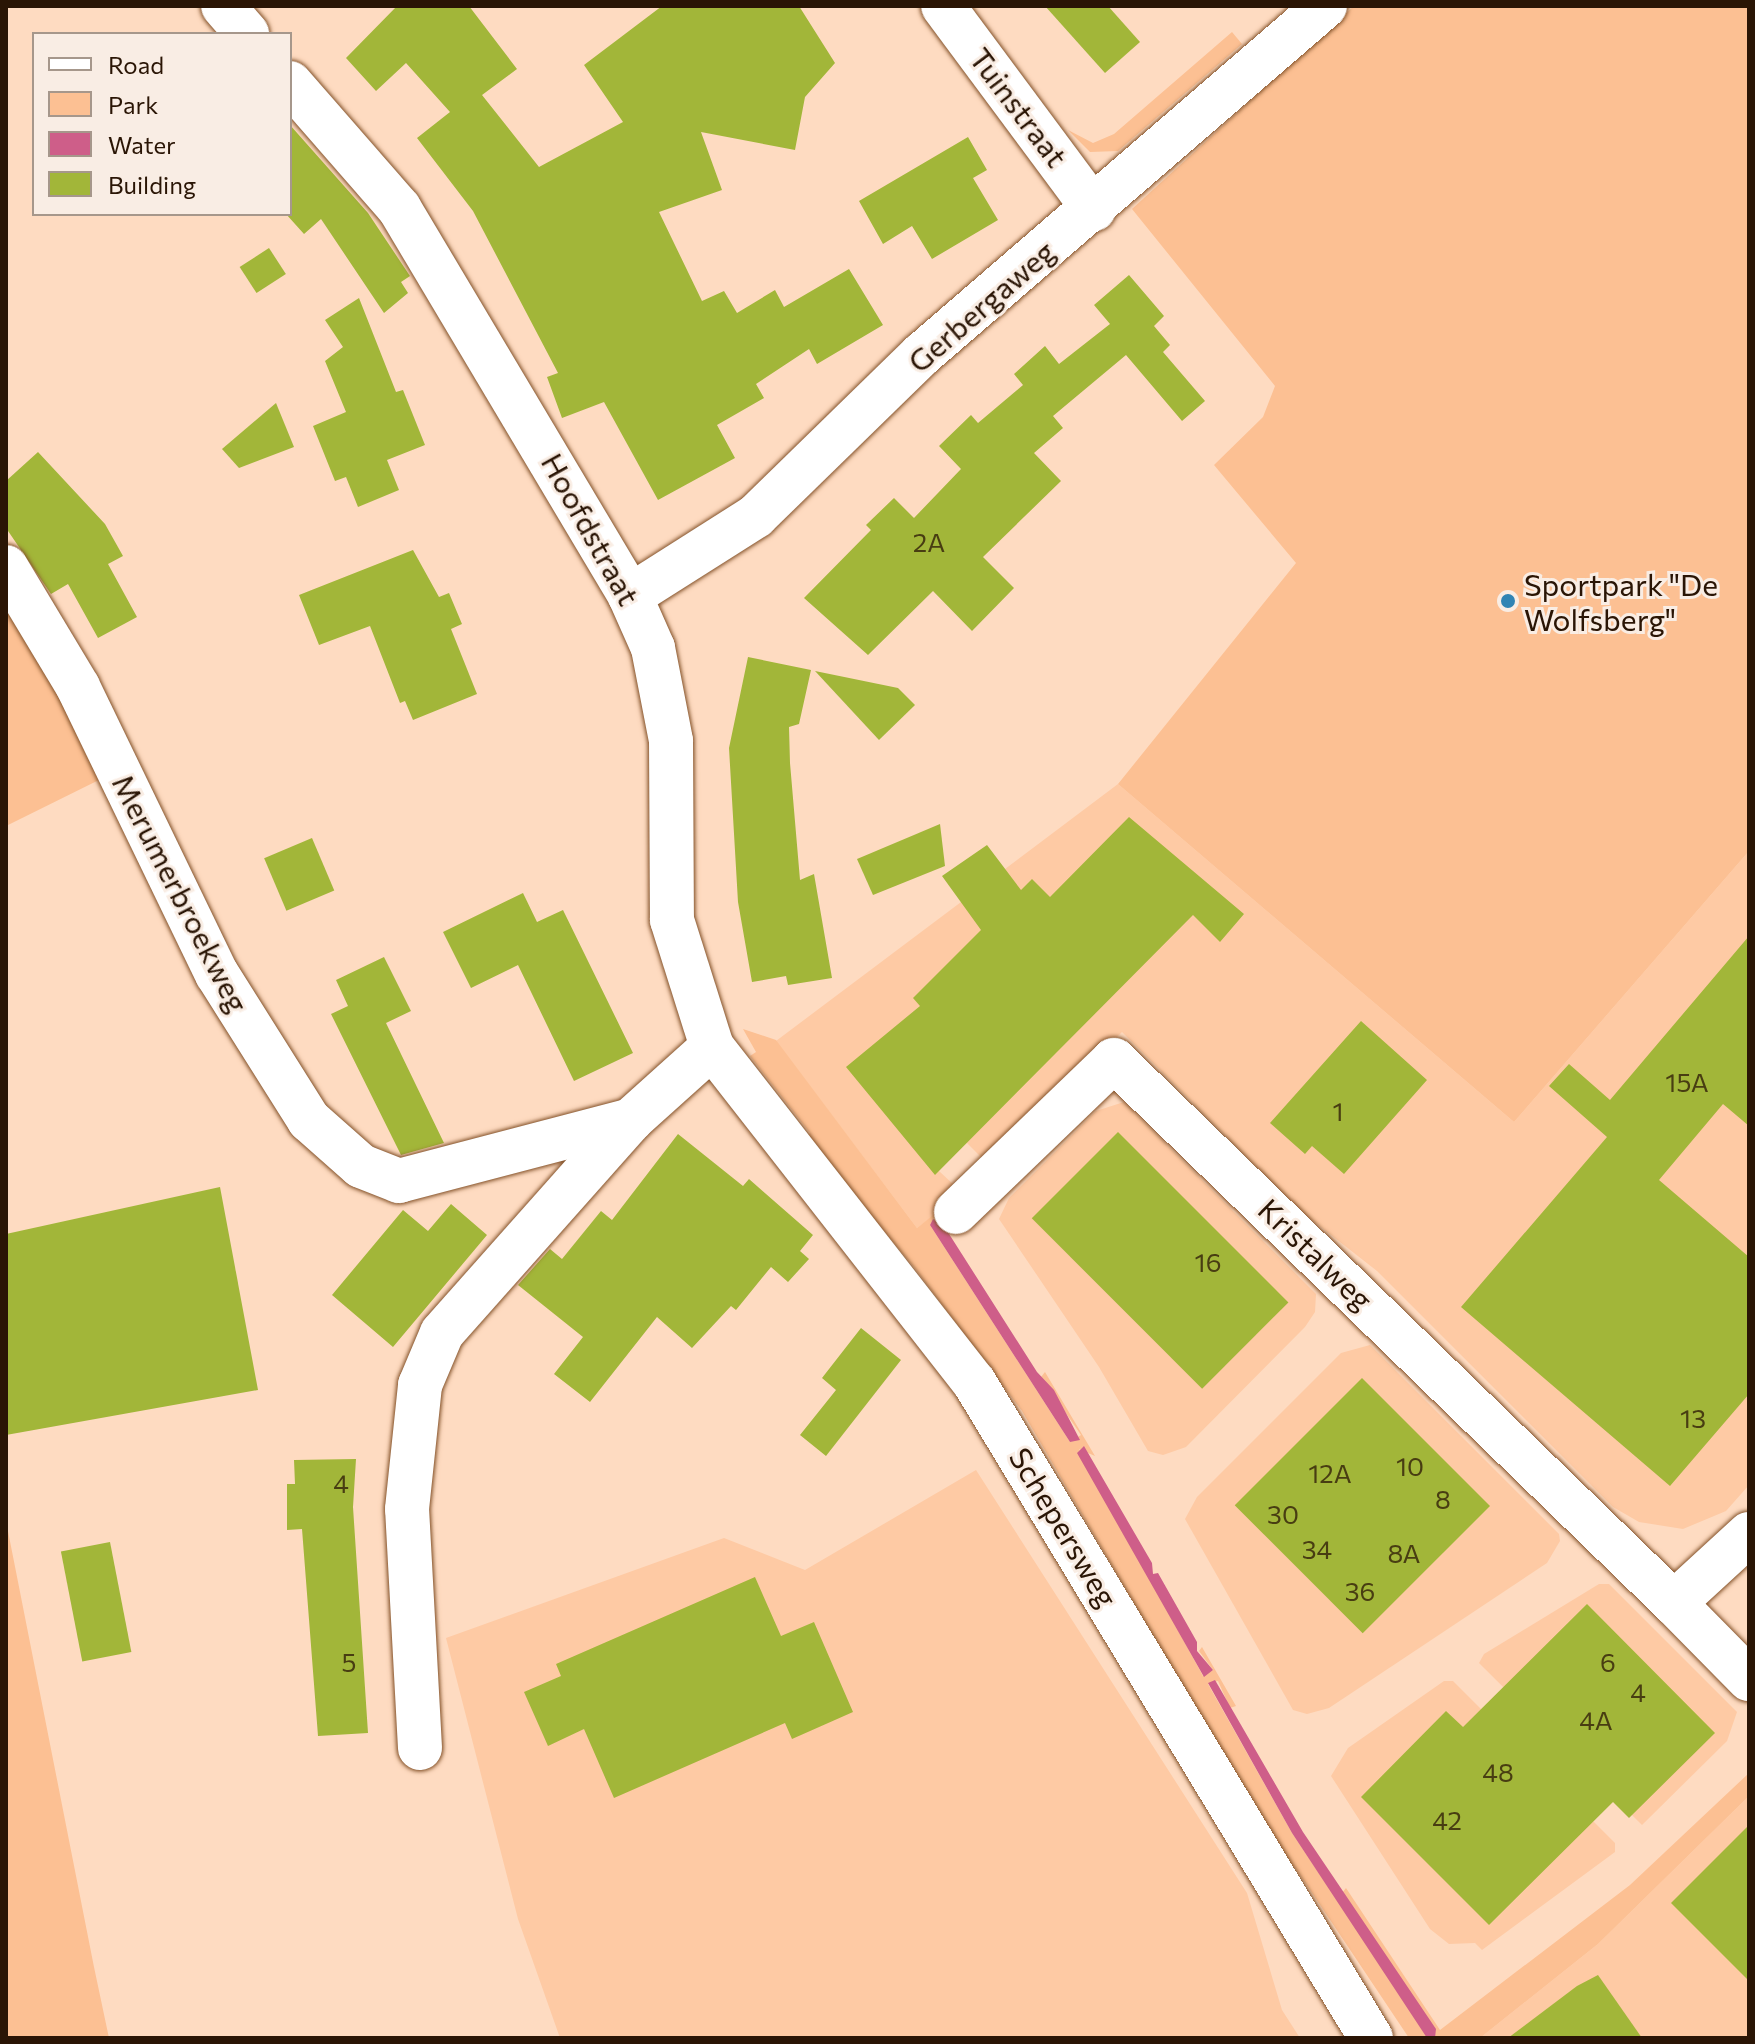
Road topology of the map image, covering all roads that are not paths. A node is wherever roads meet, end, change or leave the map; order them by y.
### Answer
1 (223, 6) edge
2 (943, 6) edge
3 (1325, 6) edge
4 (245, 32) edge
5 (292, 85) edge
6 (1094, 209) junction
7 (6, 567) edge
8 (630, 596) junction
9 (712, 1047) junction
10 (631, 1120) junction
11 (956, 1212) dead end
12 (1749, 1534) edge
13 (1674, 1603) junction
14 (1749, 1679) edge
15 (420, 1748) dead end
16 (1371, 2038) edge

1 - 4 street
2 - 6 street, Tuinstraat
3 - 6 street, Gerbergaweg
5 - 8 street, Hoofdstraat
6 - 8 street, Gerbergaweg
7 - 10 street, Merumerbroekweg
8 - 9 street, Hoofdstraat
9 - 10 street, Merumerbroekweg
9 - 16 street, Schepersweg
10 - 15 street, Merumerbroekweg
11 - 13 street, Kristalweg
12 - 13 street
13 - 14 street

